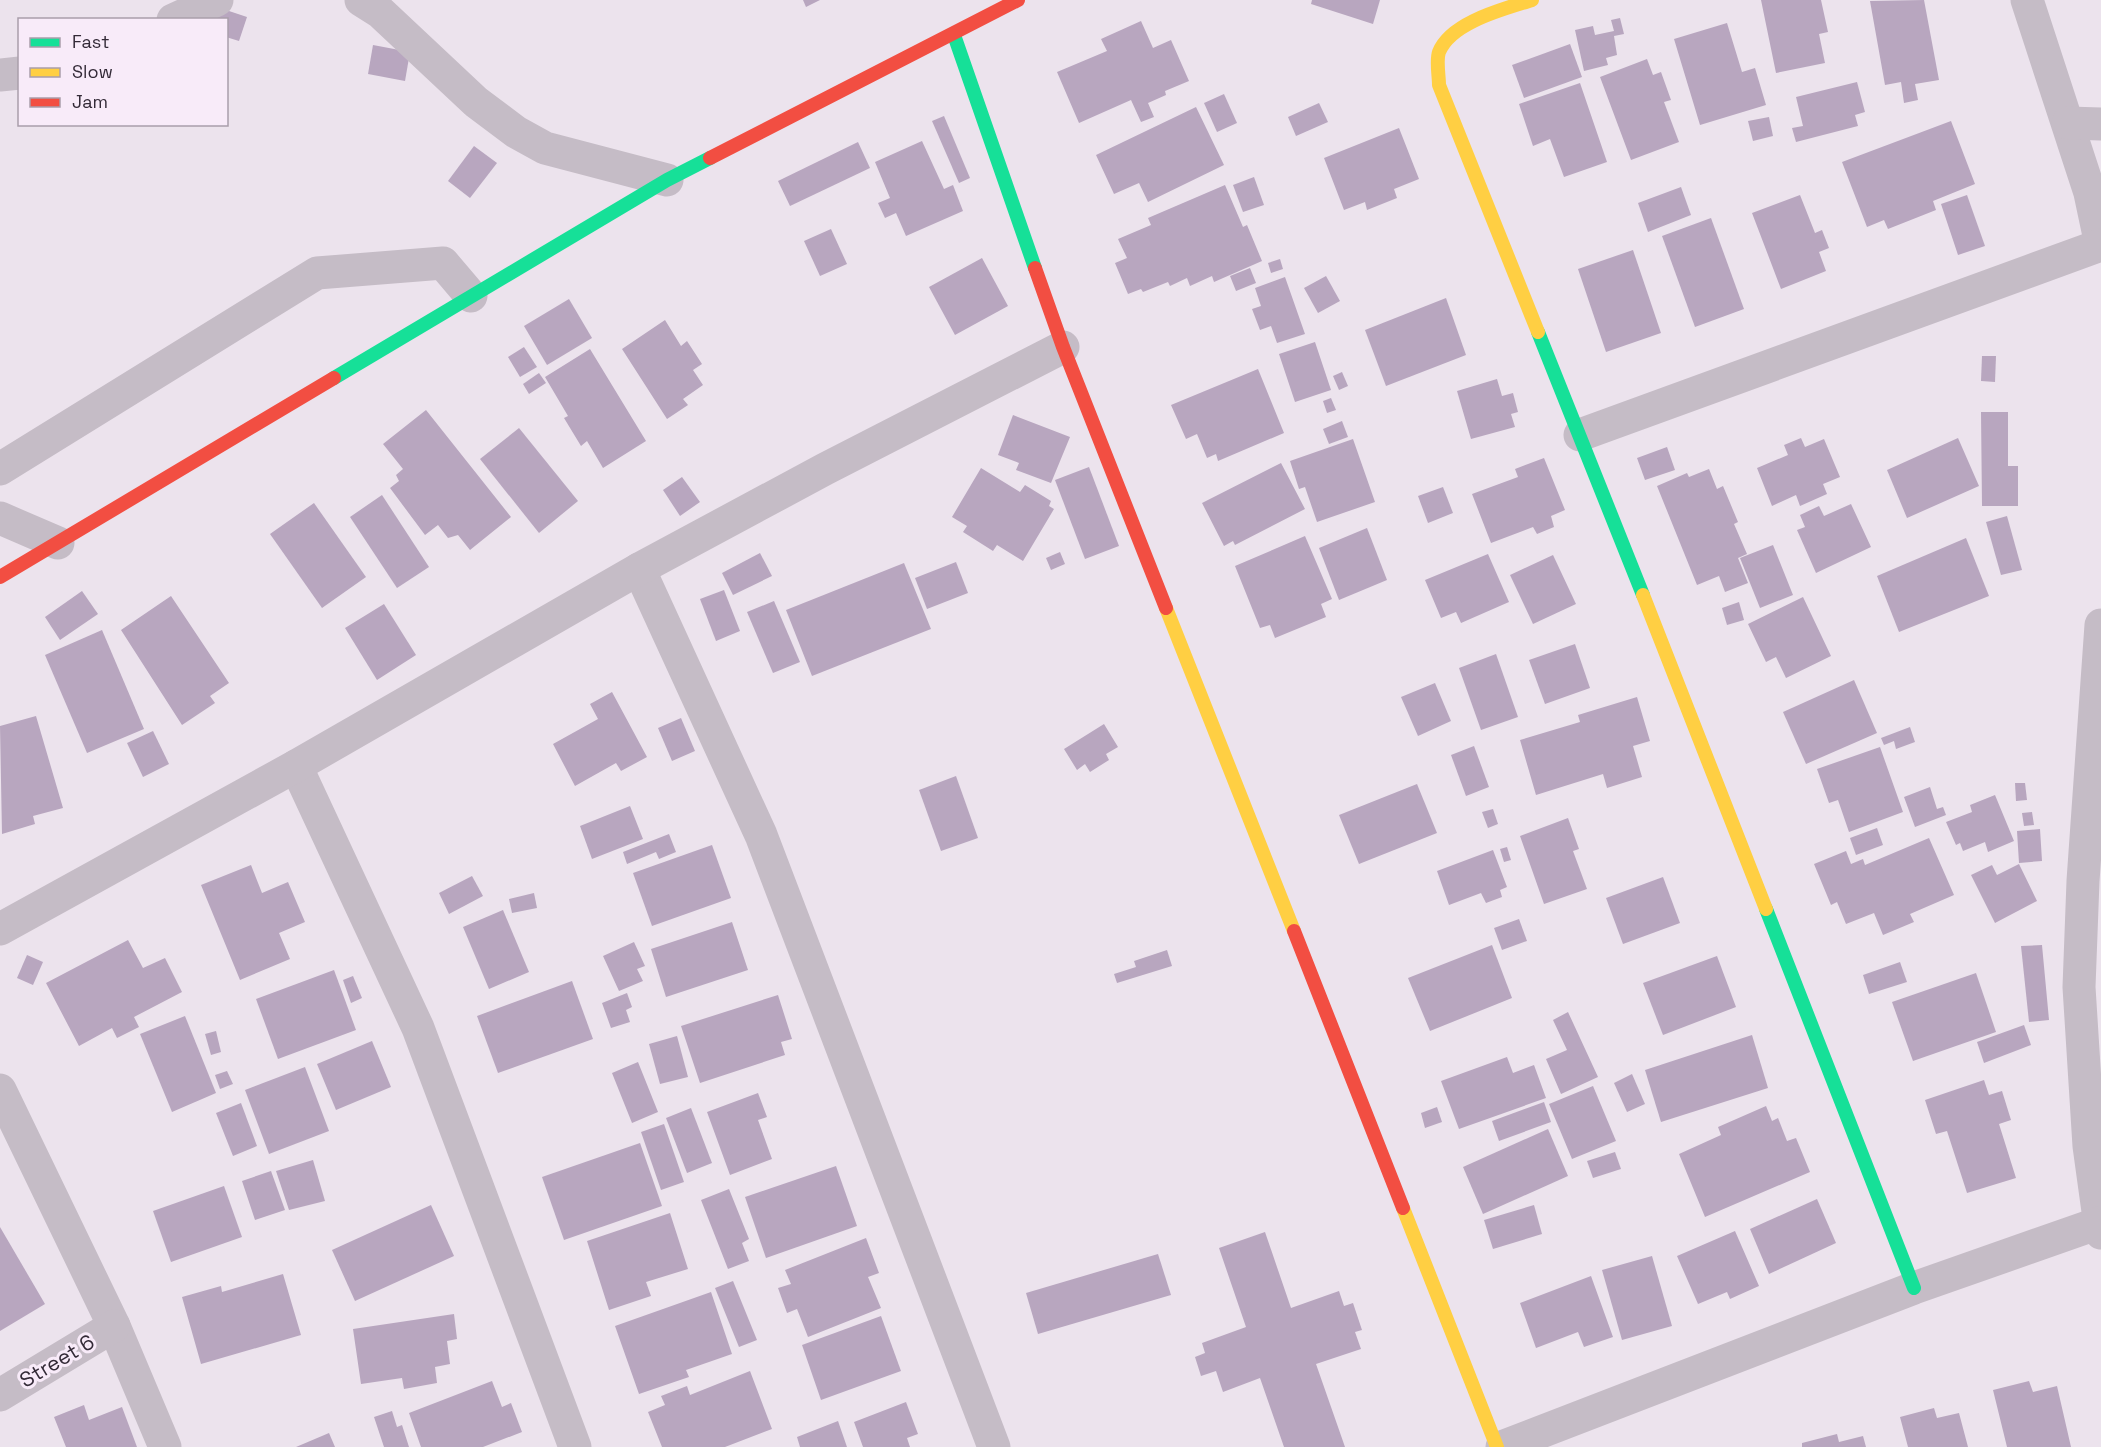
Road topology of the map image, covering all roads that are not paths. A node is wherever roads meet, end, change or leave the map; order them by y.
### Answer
1 (218, 0) edge
2 (360, 0) edge
3 (1018, 0) edge
4 (1532, 0) edge
5 (2027, 0) edge
6 (178, 18) edge
7 (954, 35) junction
8 (18, 73) edge
9 (0, 75) edge
10 (2068, 123) junction
11 (2101, 124) edge
12 (667, 180) junction
13 (2101, 245) edge
14 (471, 296) junction
15 (1063, 347) junction
16 (1580, 435) junction
17 (0, 469) edge
18 (0, 518) edge
19 (58, 543) junction
20 (639, 569) junction
21 (0, 577) edge
22 (2101, 625) edge
23 (296, 766) junction
24 (2092, 881) edge
25 (0, 929) edge
26 (0, 1090) edge
27 (2100, 1228) edge
28 (1914, 1287) junction
29 (114, 1326) junction
30 (0, 1395) edge
31 (165, 1447) edge
32 (575, 1447) edge
33 (994, 1447) edge
34 (1497, 1447) edge
35 (1502, 1447) edge

1 - 6 street
2 - 12 street
3 - 7 street
4 - 16 street
5 - 10 street
7 - 12 street
7 - 15 street
8 - 9 street
10 - 11 street
10 - 13 street
12 - 14 street
13 - 16 street
14 - 17 street
14 - 19 street
15 - 20 street
15 - 34 street
16 - 28 street
18 - 19 street
19 - 21 street
20 - 23 street
20 - 33 street
22 - 24 street
23 - 25 street
23 - 32 street
24 - 27 street
26 - 29 street
27 - 28 street
28 - 35 street
29 - 30 street, Street 6
29 - 31 street

